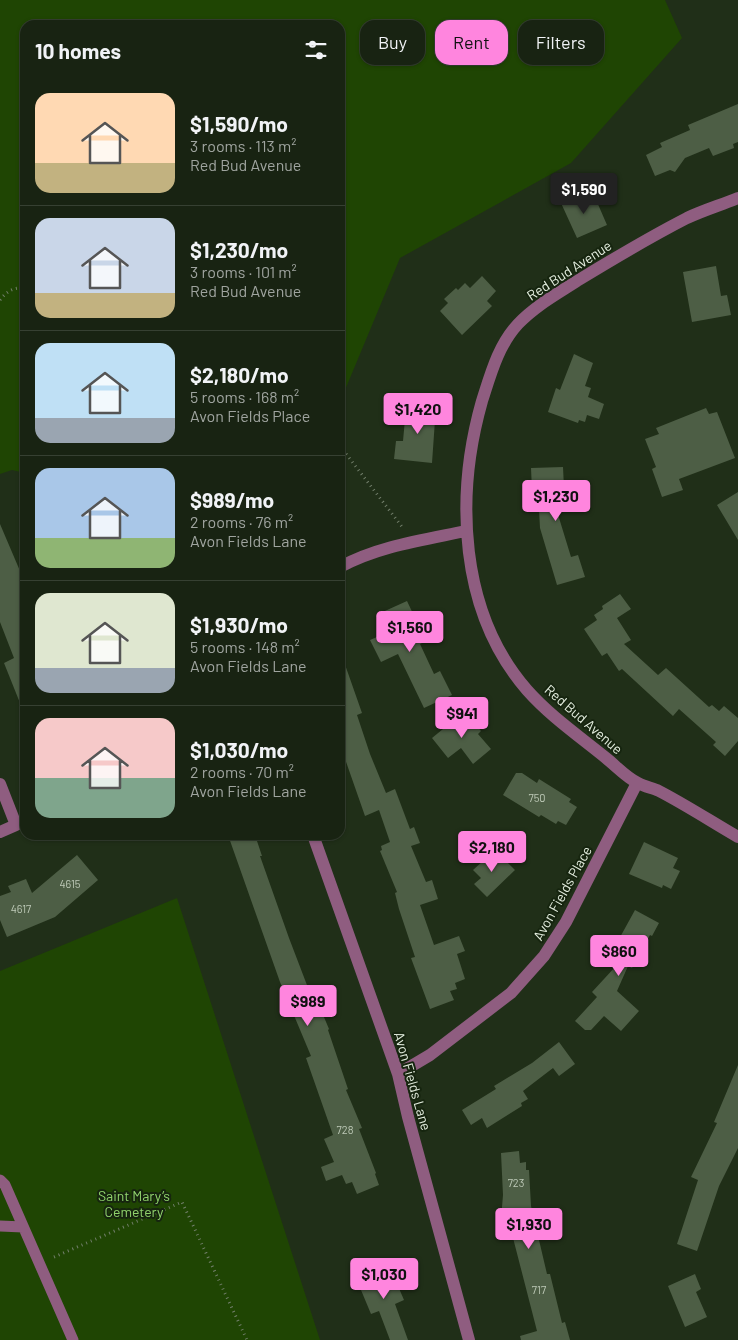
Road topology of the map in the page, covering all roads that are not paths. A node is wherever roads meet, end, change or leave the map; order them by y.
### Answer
1 (738, 198) edge
2 (466, 531) junction
3 (345, 564) edge
4 (637, 783) junction
5 (0, 784) edge
6 (0, 832) edge
7 (738, 837) edge
8 (315, 840) edge
9 (398, 1074) junction
10 (0, 1180) edge
11 (0, 1226) edge
12 (23, 1227) junction
13 (73, 1340) edge
14 (469, 1340) edge

1 - 2 street, Red Bud Avenue
2 - 3 street
2 - 4 street, Red Bud Avenue
4 - 7 street, Red Bud Avenue
4 - 9 street, Avon Fields Place
5 - 6 street
8 - 9 street, Avon Fields Lane
9 - 14 street, Avon Fields Lane
10 - 12 lane
11 - 12 lane
12 - 13 lane

